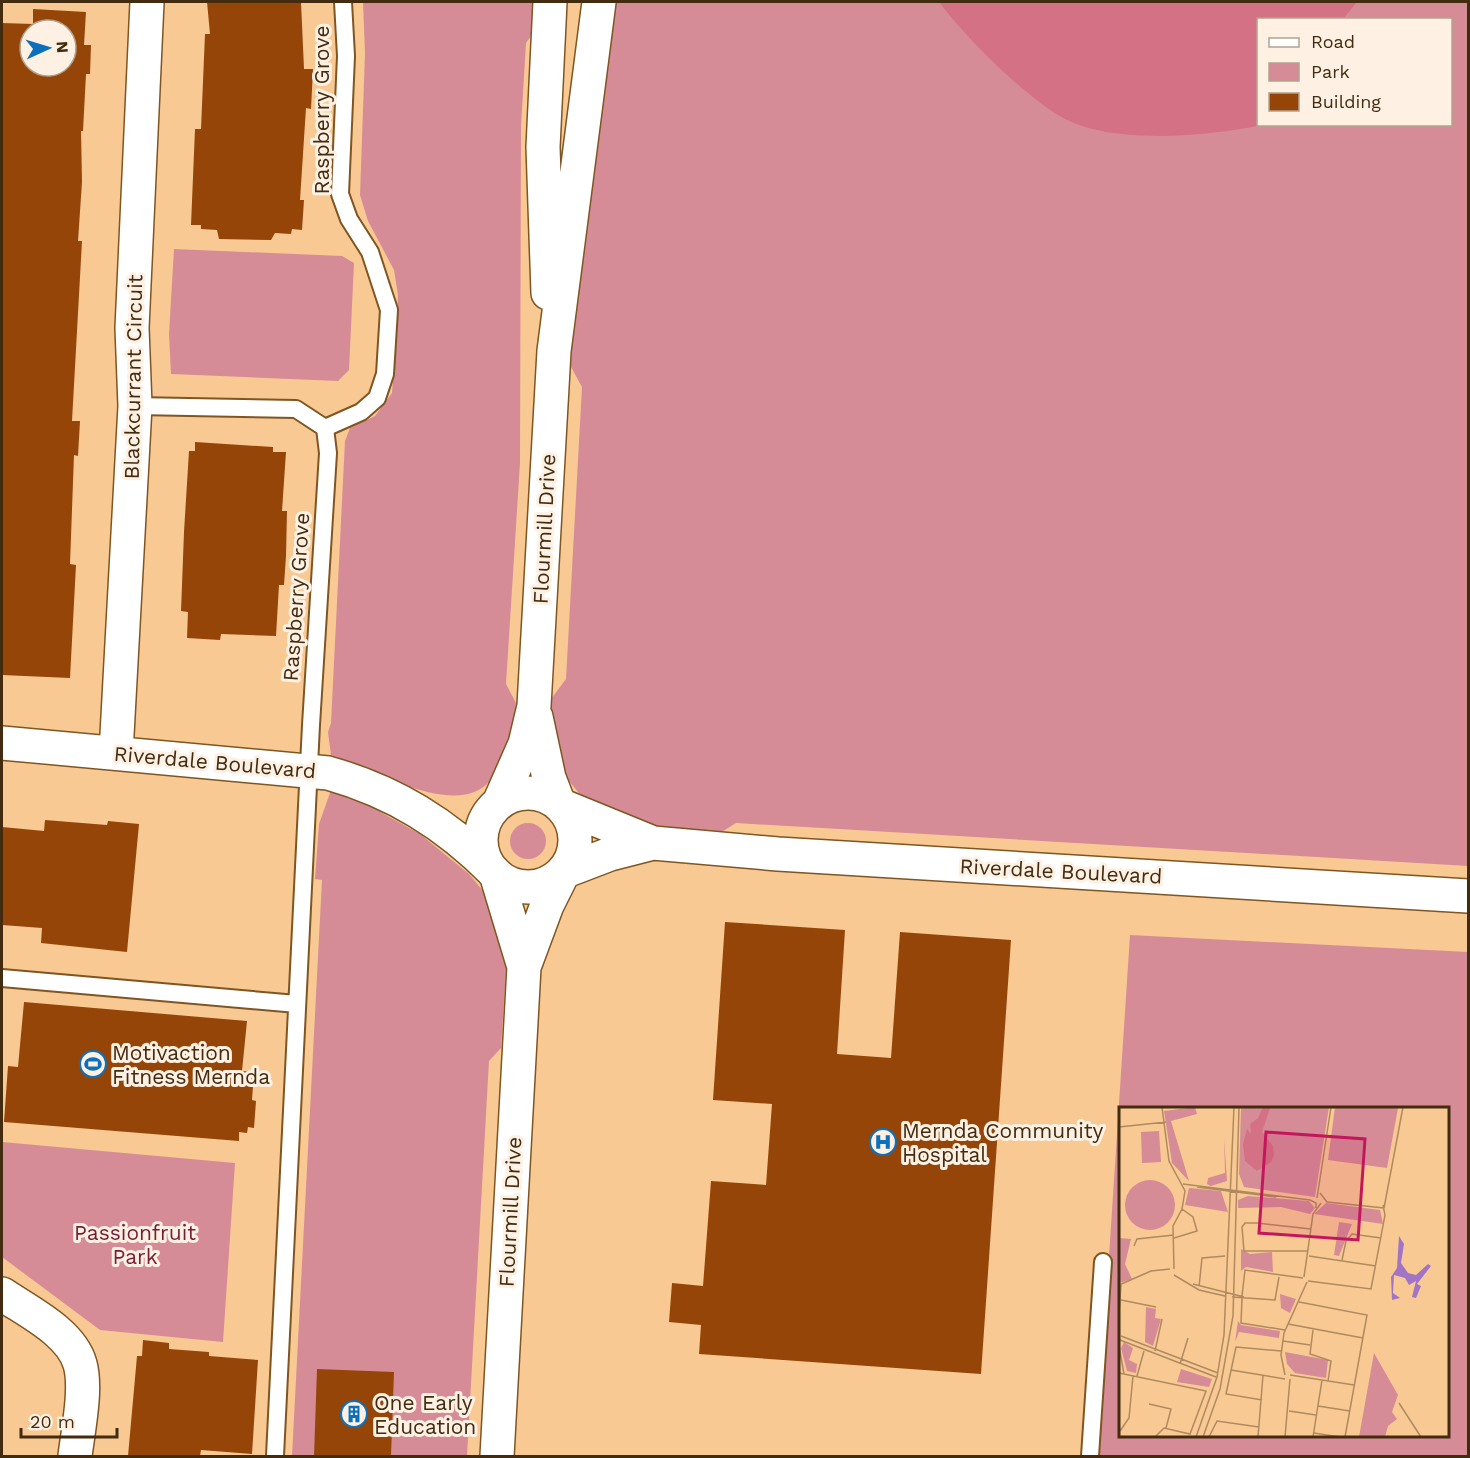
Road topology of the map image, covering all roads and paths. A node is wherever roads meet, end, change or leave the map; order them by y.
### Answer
1 (147, 2) edge
2 (344, 2) edge
3 (550, 2) edge
4 (599, 2) edge
5 (554, 351) junction
6 (135, 405) junction
7 (325, 428) junction
8 (534, 706) junction
9 (2, 743) edge
10 (116, 753) junction
11 (308, 771) junction
12 (499, 803) junction
13 (560, 805) junction
14 (422, 812) junction
15 (653, 843) junction
16 (495, 873) junction
17 (563, 873) junction
18 (1468, 896) edge
19 (524, 968) junction
20 (2, 978) edge
21 (297, 1004) junction
22 (1103, 1262) dead end
23 (2, 1294) edge
24 (75, 1456) edge
25 (275, 1456) edge
26 (497, 1456) edge
27 (1089, 1456) edge

1 - 6 street, Blackcurrant Circuit
2 - 7 lane, Raspberry Grove
3 - 5 street, Flourmill Drive
4 - 5 street, Flourmill Drive
5 - 8 street, Flourmill Drive
6 - 7 lane
6 - 10 street, Blackcurrant Circuit
7 - 11 lane, Raspberry Grove
8 - 12 street, Flourmill Drive
8 - 13 street, Flourmill Drive
9 - 10 street, Riverdale Boulevard
10 - 11 street, Riverdale Boulevard
11 - 14 street, Riverdale Boulevard
11 - 21 lane, Raspberry Grove
12 - 13 street
12 - 14 street, Riverdale Boulevard
12 - 16 street
13 - 15 street, Riverdale Boulevard
13 - 17 street
14 - 16 street, Riverdale Boulevard
15 - 17 street, Riverdale Boulevard
15 - 18 street, Riverdale Boulevard
16 - 17 street
16 - 19 street, Flourmill Drive
17 - 19 street, Flourmill Drive
19 - 26 street, Flourmill Drive
20 - 21 lane
21 - 25 lane, Raspberry Grove
22 - 27 lane
23 - 24 street

